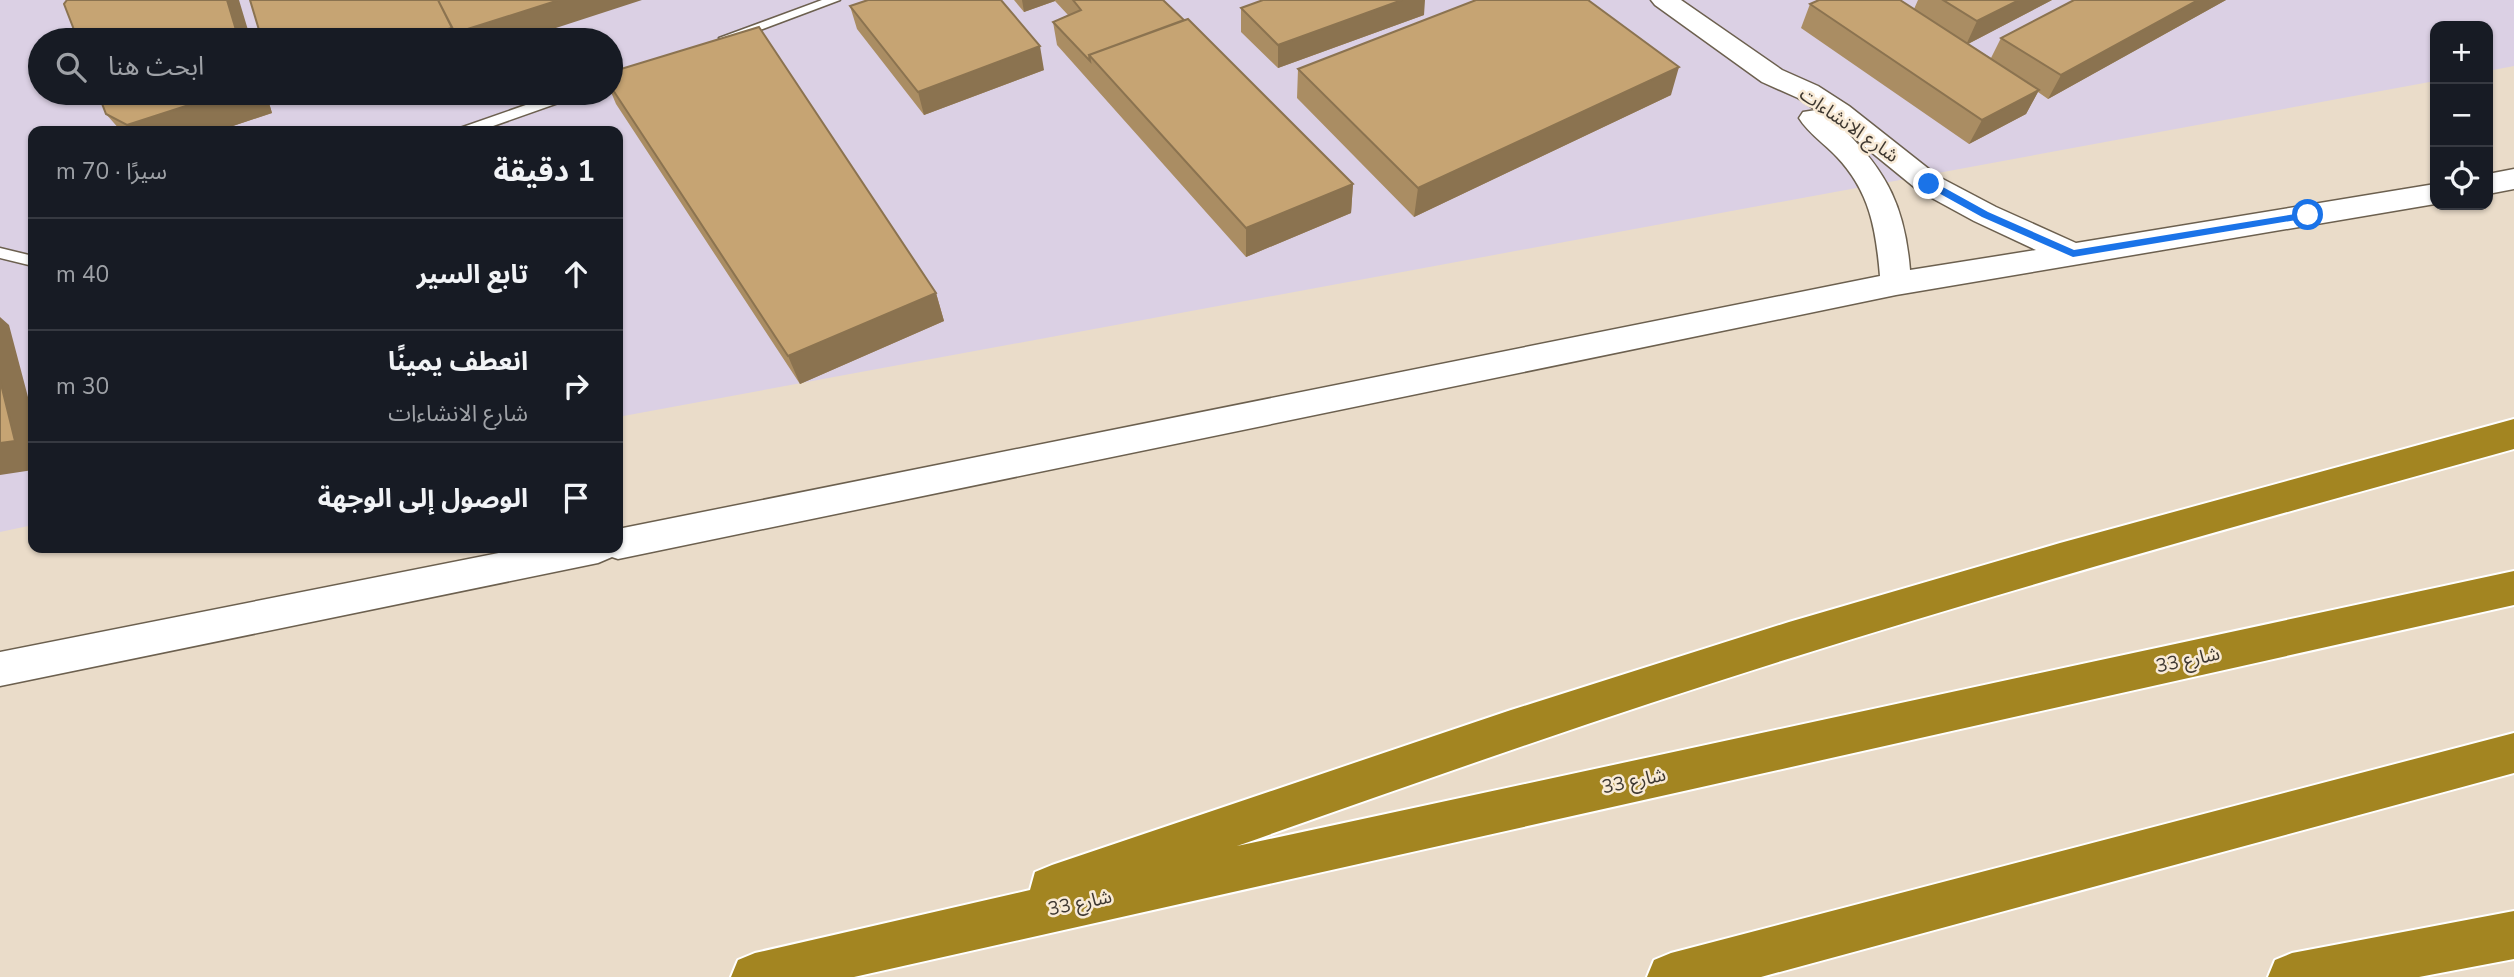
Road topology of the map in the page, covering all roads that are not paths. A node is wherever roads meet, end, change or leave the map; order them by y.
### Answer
1 (834, 0) edge
2 (1664, 0) edge
3 (710, 44) edge
4 (1772, 76) junction
5 (539, 105) edge
6 (479, 126) edge
7 (2514, 179) edge
8 (2493, 183) edge
9 (2430, 195) edge
10 (0, 253) edge
11 (2073, 254) junction
12 (28, 260) edge
13 (1896, 284) junction
14 (2514, 435) edge
15 (623, 543) edge
16 (573, 553) edge
17 (2514, 589) edge
18 (0, 669) edge
19 (2514, 753) edge
20 (2514, 935) edge
21 (874, 948) junction
22 (755, 977) edge
23 (1671, 977) edge
24 (2292, 977) edge

1 - 3 lane
2 - 4 street, شارع الانشاءات
4 - 11 street, شارع الانشاءات
4 - 13 street, شارع الانشاءات
5 - 6 lane
7 - 8 street
9 - 11 street
10 - 12 lane
11 - 13 street
13 - 15 street
14 - 21 highway
16 - 18 street
17 - 21 highway, شارع 33
19 - 23 highway
20 - 24 highway
21 - 22 highway, شارع 33

